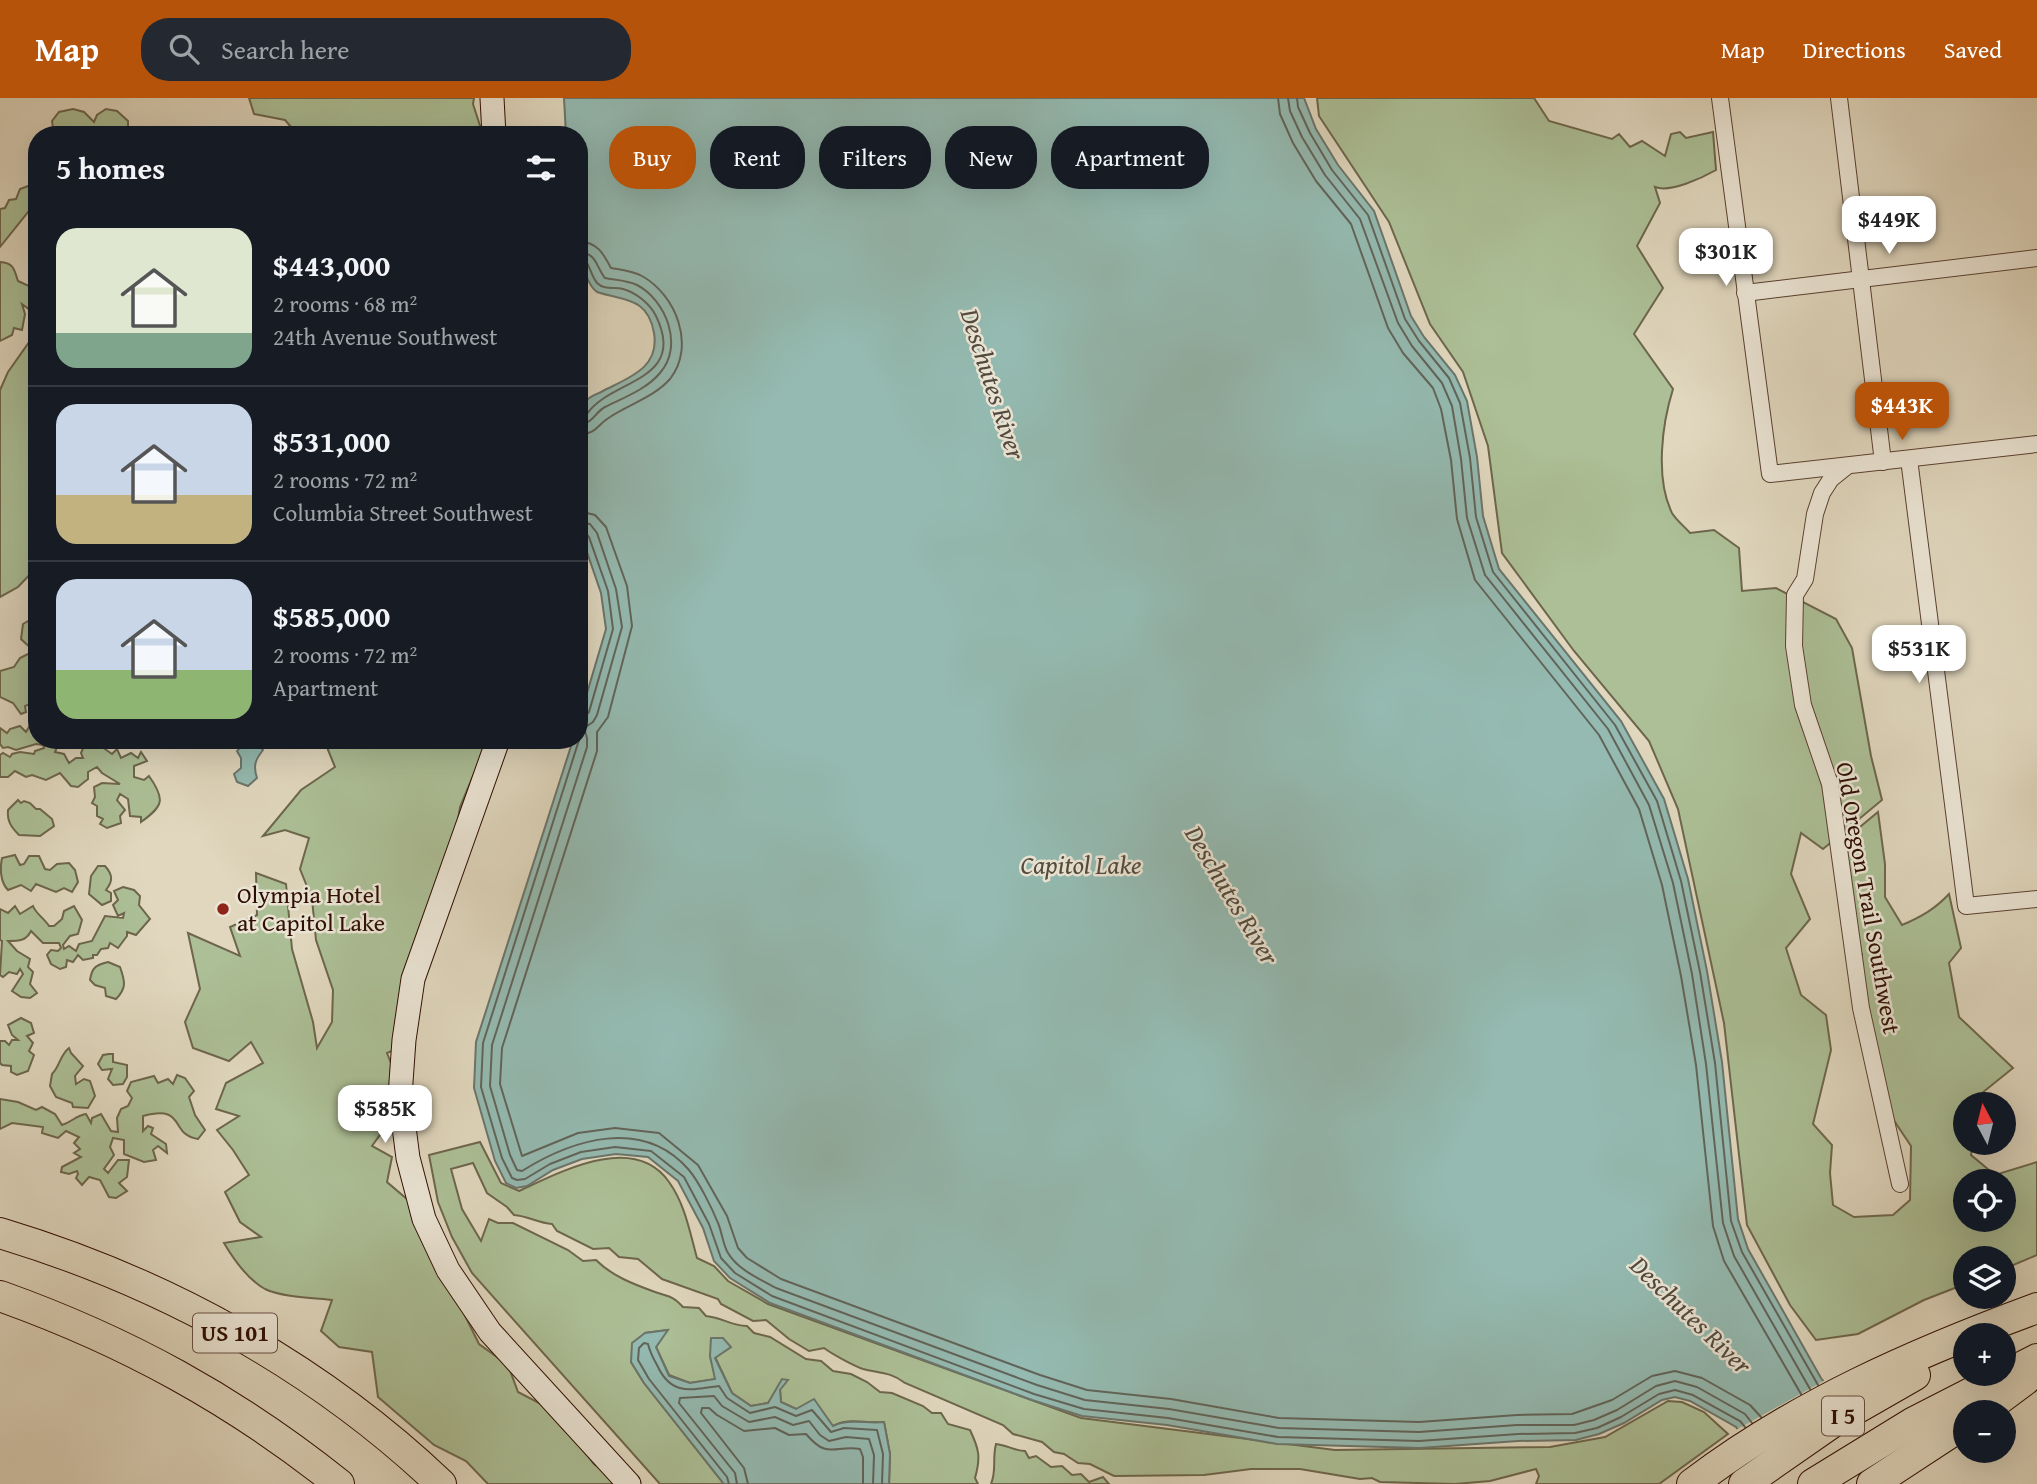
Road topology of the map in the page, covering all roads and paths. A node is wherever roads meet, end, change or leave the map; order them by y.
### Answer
1 (492, 98) edge
2 (1720, 98) edge
3 (1839, 98) edge
4 (494, 126) edge
5 (2037, 258) edge
6 (1861, 278) junction
7 (1745, 293) junction
8 (2037, 444) edge
9 (1909, 459) junction
10 (1883, 462) junction
11 (1846, 467) junction
12 (495, 749) edge
13 (2037, 899) edge
14 (1900, 1184) dead end
15 (0, 1233) edge
16 (0, 1296) edge
17 (2037, 1310) edge
18 (2013, 1323) edge
19 (1951, 1350) edge
20 (2037, 1359) edge
21 (2037, 1372) edge
22 (1985, 1400) edge
23 (1988, 1400) edge
24 (1953, 1415) edge
25 (1953, 1431) edge
26 (1694, 1482) edge
27 (339, 1484) edge
28 (441, 1484) edge
29 (629, 1484) edge
30 (1744, 1484) edge
31 (1813, 1484) edge
32 (1872, 1484) edge

1 - 4 street
2 - 7 street
3 - 6 street
5 - 6 street
6 - 7 street
6 - 10 street
7 - 11 street
8 - 9 street
9 - 10 street
9 - 13 street
10 - 11 street
11 - 14 street, Old Oregon Trail Southwest
12 - 29 street
15 - 28 highway, US 101
16 - 27 highway, US 101
17 - 18 highway
17 - 19 highway
19 - 26 highway
19 - 30 highway, I 5
20 - 22 highway, I 5
21 - 23 highway
24 - 31 highway, I 5
25 - 32 highway

